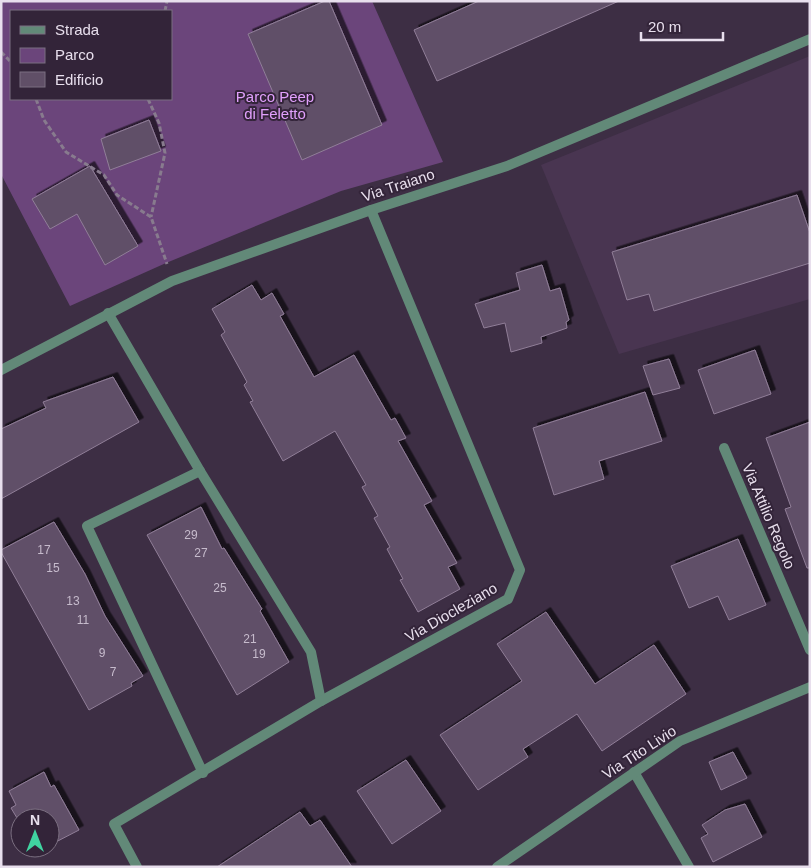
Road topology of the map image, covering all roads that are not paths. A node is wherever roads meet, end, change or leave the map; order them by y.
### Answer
1 (810, 39) edge
2 (371, 210) junction
3 (108, 313) junction
4 (1, 370) edge
5 (724, 448) dead end
6 (200, 471) junction
7 (810, 650) edge
8 (810, 687) edge
9 (321, 702) junction
10 (634, 772) junction
11 (203, 773) junction
12 (137, 867) edge
13 (497, 867) edge
14 (690, 867) edge

1 - 2 street, Via Traiano
2 - 3 street, Via Traiano
2 - 9 street, Via Diocleziano
3 - 4 street, Via Traiano
3 - 6 street
5 - 7 street, Via Attilio Regolo
6 - 9 street
6 - 11 street
8 - 10 street, Via Tito Livio
9 - 11 street, Via Diocleziano
10 - 13 street, Via Tito Livio
10 - 14 street
11 - 12 street, Via Diocleziano

